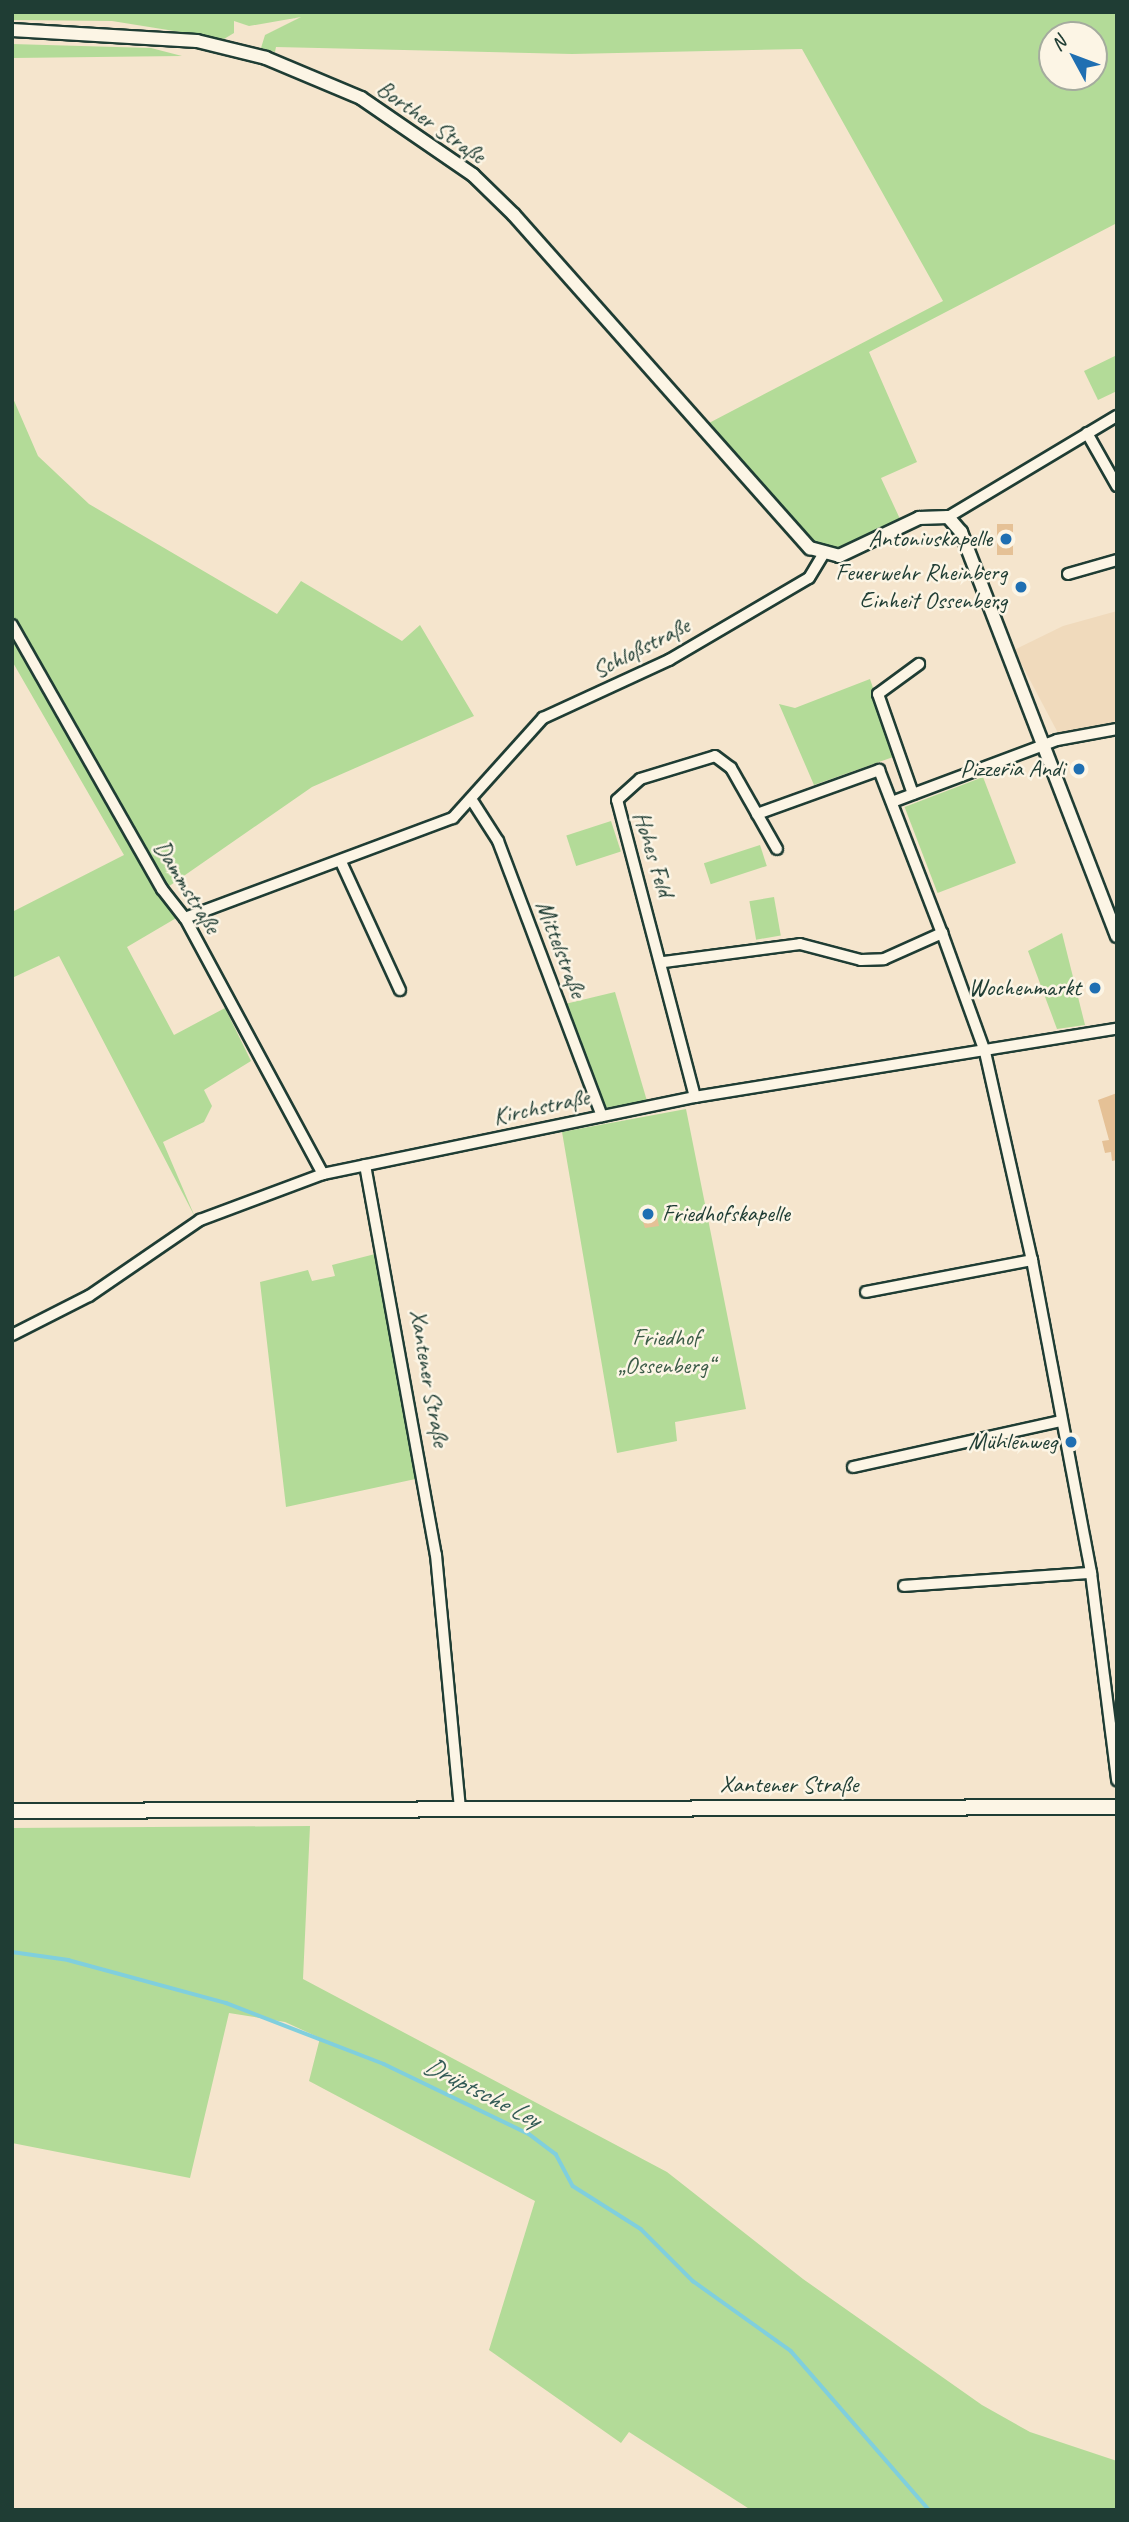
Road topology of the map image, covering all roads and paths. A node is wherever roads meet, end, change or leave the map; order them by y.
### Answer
1 (12, 30) edge
2 (1117, 416) edge
3 (1087, 433) junction
4 (1117, 486) edge
5 (948, 517) junction
6 (823, 555) junction
7 (1117, 560) edge
8 (1068, 575) dead end
9 (12, 625) edge
10 (919, 664) dead end
11 (1117, 729) edge
12 (1045, 744) junction
13 (913, 794) junction
14 (473, 802) junction
15 (892, 802) junction
16 (757, 814) junction
17 (777, 849) dead end
18 (341, 862) junction
19 (185, 918) junction
20 (942, 933) junction
21 (1117, 936) edge
22 (664, 962) junction
23 (400, 990) dead end
24 (1117, 1029) edge
25 (985, 1052) junction
26 (695, 1097) junction
27 (602, 1116) junction
28 (365, 1165) junction
29 (323, 1174) junction
30 (1032, 1260) junction
31 (866, 1292) dead end
32 (12, 1335) edge
33 (1061, 1421) junction
34 (853, 1467) dead end
35 (1091, 1573) junction
36 (904, 1586) dead end
37 (1117, 1780) edge
38 (1117, 1807) edge
39 (460, 1809) junction
40 (12, 1811) edge

1 - 6 street, Borther Straße
2 - 3 street
3 - 4 street
3 - 5 street
5 - 6 street
5 - 12 street
6 - 14 street, Schloßstraße
7 - 8 street
9 - 19 street, Dammstraße
10 - 13 street
11 - 12 street
12 - 13 street
12 - 21 street
13 - 15 street
14 - 18 street, Schloßstraße
14 - 27 street, Mittelstraße
15 - 16 street
15 - 20 street
16 - 17 street, Hohes Feld
16 - 22 street, Hohes Feld
18 - 19 street, Schloßstraße
18 - 23 street
19 - 29 street, Dammstraße
20 - 22 street
20 - 25 street
22 - 26 street, Hohes Feld
24 - 25 street, Kirchstraße
25 - 26 street, Kirchstraße
25 - 30 street
26 - 27 street, Kirchstraße
27 - 28 street, Kirchstraße
28 - 29 street, Kirchstraße
28 - 39 street, Xantener Straße
29 - 32 street, Kirchstraße
30 - 31 street
30 - 33 street
33 - 34 street
33 - 35 street
35 - 36 street
35 - 37 street
38 - 39 main road, Xantener Straße
39 - 40 main road, Xantener Straße

